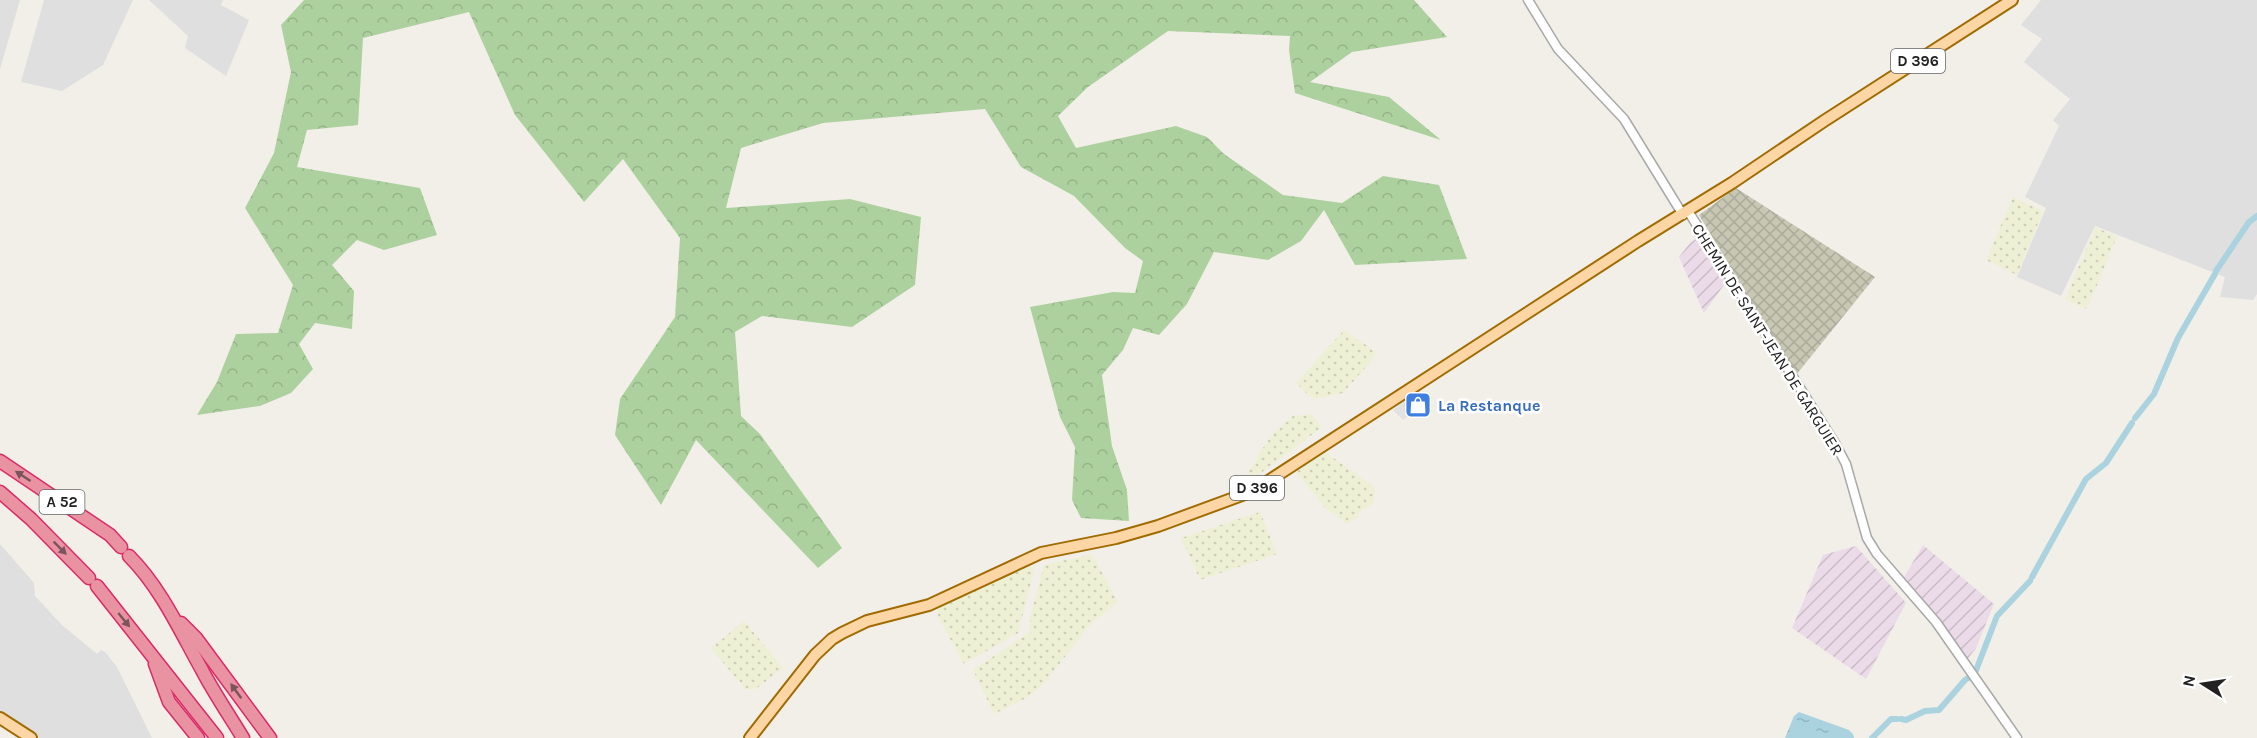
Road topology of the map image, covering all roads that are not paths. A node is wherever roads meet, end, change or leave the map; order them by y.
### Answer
1 (1528, 0) edge
2 (2012, 0) edge
3 (1686, 213) junction
4 (0, 461) edge
5 (0, 492) edge
6 (172, 614) junction
7 (152, 654) junction
8 (0, 718) edge
9 (31, 738) edge
10 (198, 738) edge
11 (217, 738) edge
12 (243, 738) edge
13 (270, 738) edge
14 (750, 738) edge
15 (2017, 738) edge

1 - 3 street, CHEMIN DE SAINT-JEAN DE GARGUIER
2 - 3 main road, D 396
3 - 14 main road, D 396
3 - 15 street, CHEMIN DE SAINT-JEAN DE GARGUIER
6 -> 4 highway, A 52
5 -> 7 highway, A 52
6 - 12 highway, A 52
13 -> 6 highway
7 - 10 highway
7 - 11 highway, A 52
8 - 9 main road

